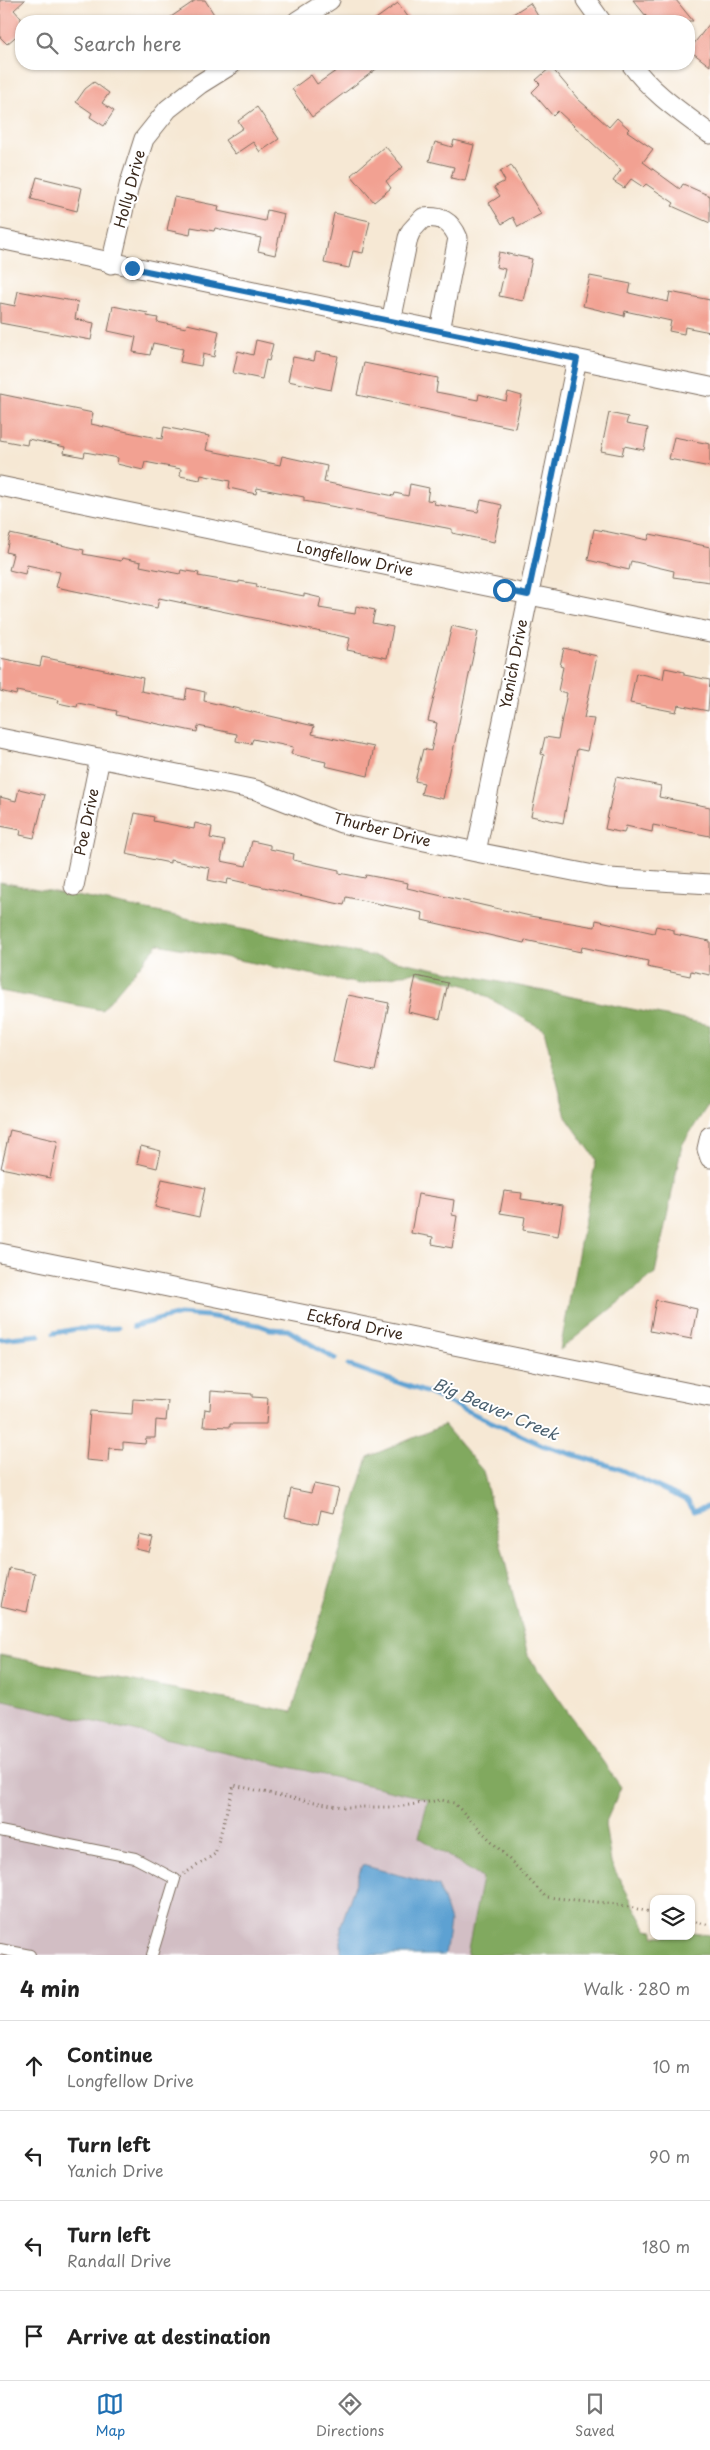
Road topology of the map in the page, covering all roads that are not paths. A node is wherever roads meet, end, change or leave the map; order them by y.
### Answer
1 (330, 0) edge
2 (586, 0) edge
3 (307, 15) edge
4 (597, 15) edge
5 (222, 70) edge
6 (636, 70) edge
7 (710, 134) edge
8 (0, 239) edge
9 (111, 264) junction
10 (391, 322) junction
11 (440, 331) junction
12 (577, 359) junction
13 (710, 387) edge
14 (0, 486) edge
15 (528, 595) junction
16 (710, 632) edge
17 (0, 738) edge
18 (100, 758) junction
19 (476, 852) junction
20 (710, 884) edge
21 (74, 886) dead end
22 (710, 1136) edge
23 (710, 1158) edge
24 (0, 1252) edge
25 (710, 1397) edge
26 (0, 1831) edge
27 (0, 1949) edge
28 (30, 1955) edge
29 (152, 1955) edge

1 - 3 street
2 - 4 street
5 - 9 street, Holly Drive
6 - 7 street
8 - 9 street
9 - 10 street
10 - 11 street
10 - 11 street
11 - 12 street
12 - 13 street
12 - 15 street, Yanich Drive
14 - 15 street, Longfellow Drive
15 - 16 street, Longfellow Drive
15 - 19 street, Yanich Drive
17 - 18 street, Thurber Drive
18 - 19 street, Thurber Drive
18 - 21 street, Poe Drive
19 - 20 street, Thurber Drive
22 - 23 street
24 - 25 street, Eckford Drive
26 - 29 lane
27 - 28 lane

